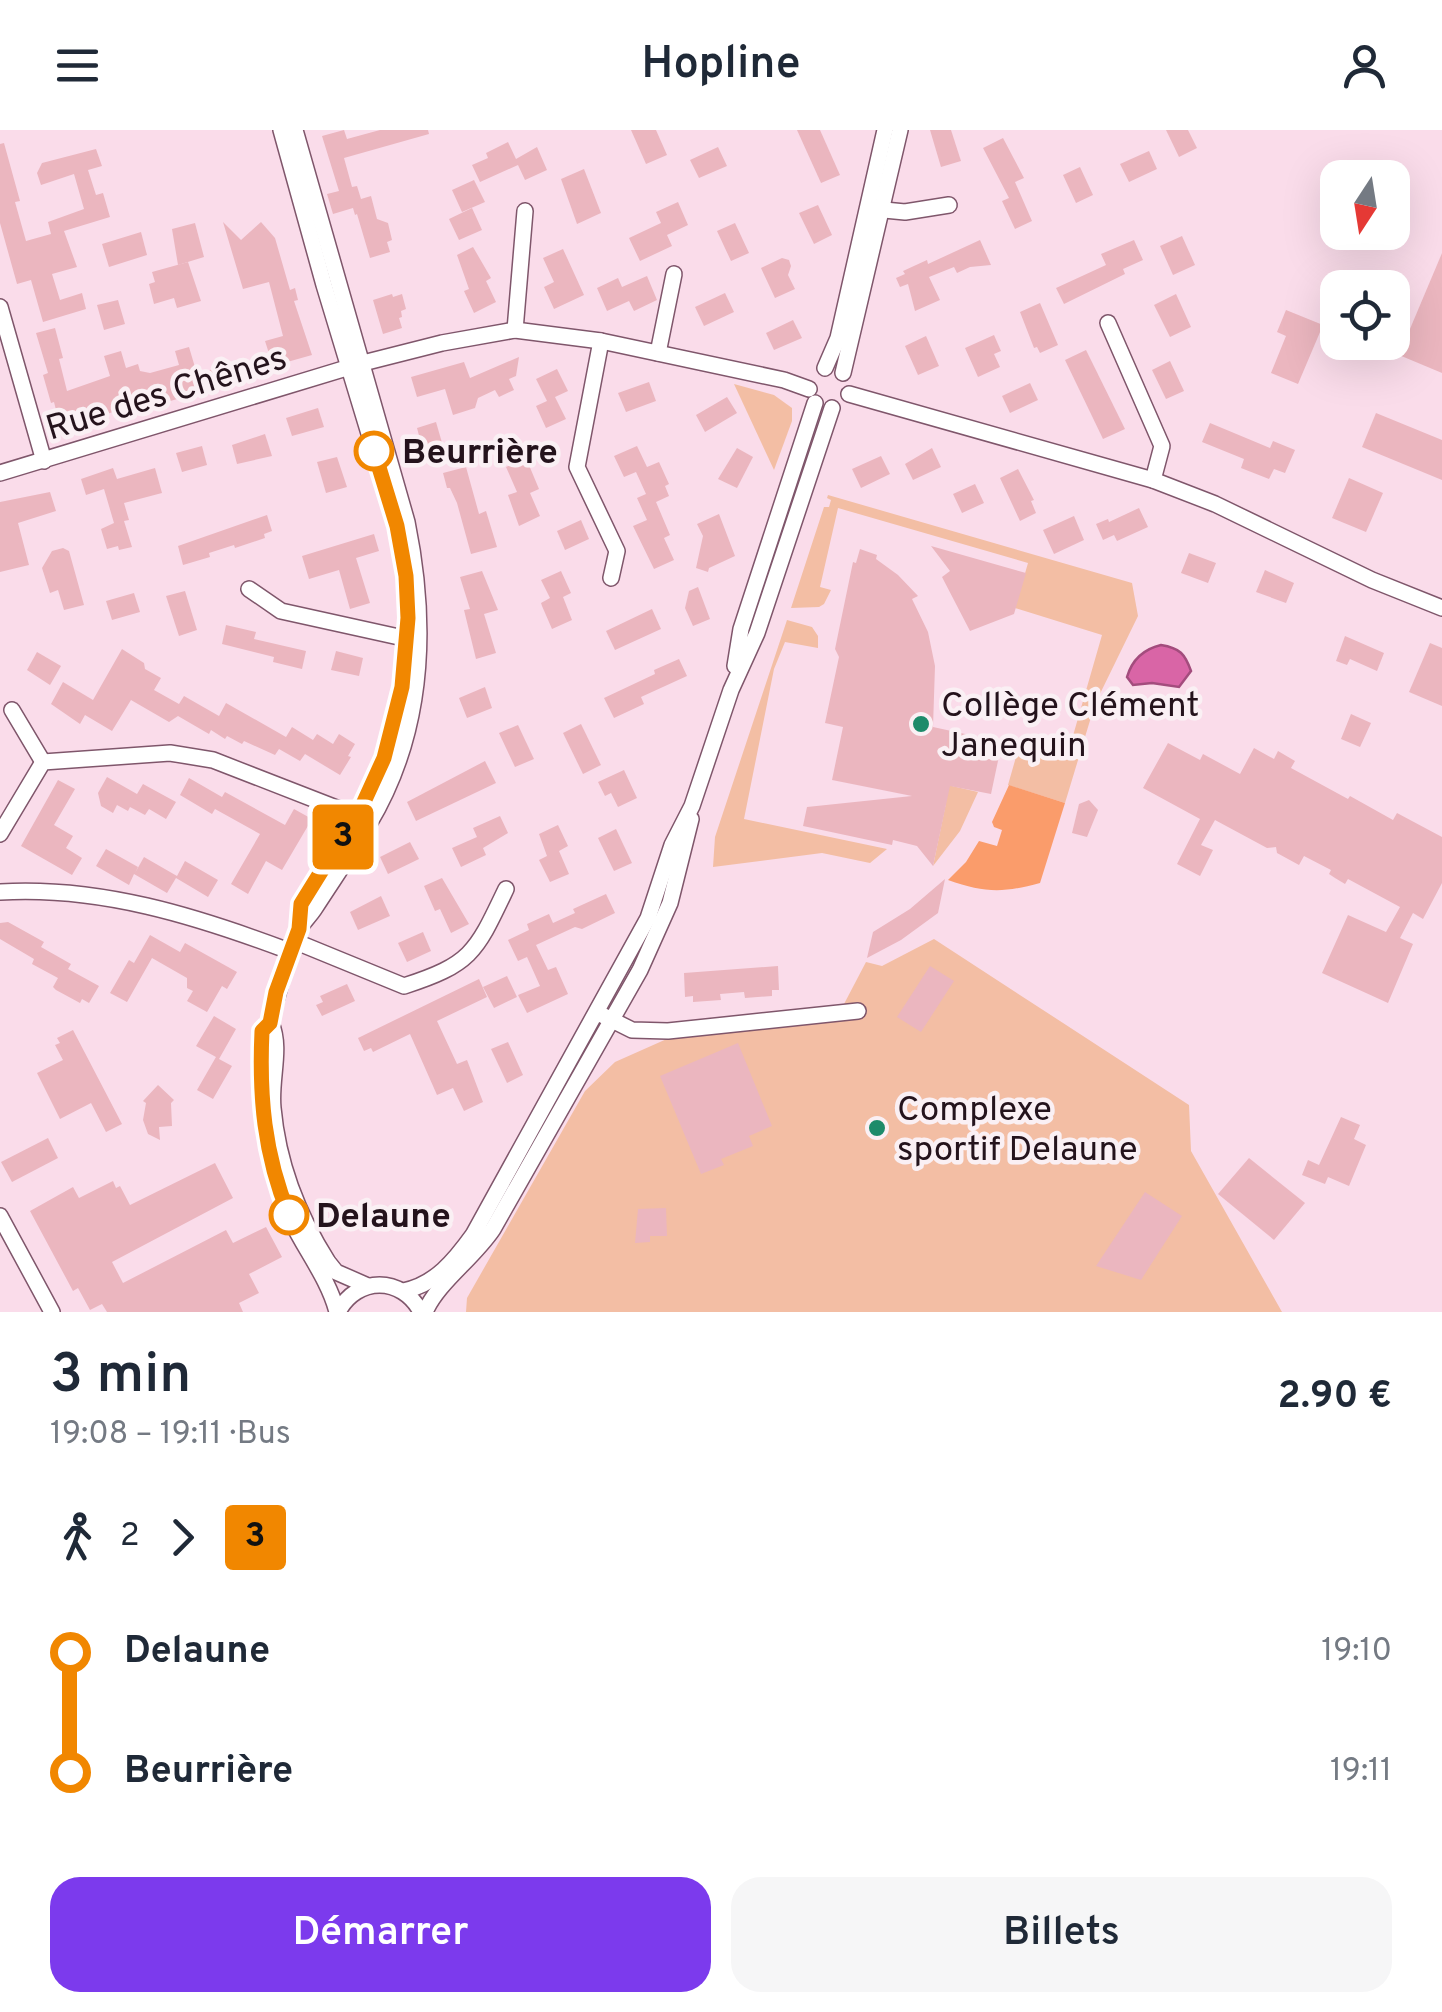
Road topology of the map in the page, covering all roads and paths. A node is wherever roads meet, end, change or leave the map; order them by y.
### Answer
1 (281, 130) edge
2 (295, 130) edge
3 (885, 130) edge
4 (900, 130) edge
5 (949, 205) dead end
6 (876, 209) junction
7 (525, 212) dead end
8 (674, 274) dead end
9 (0, 307) edge
10 (1108, 323) dead end
11 (515, 330) junction
12 (601, 341) junction
13 (658, 353) junction
14 (356, 365) junction
15 (825, 368) junction
16 (843, 374) junction
17 (849, 394) junction
18 (812, 396) junction
19 (832, 408) junction
20 (44, 460) junction
21 (0, 473) edge
22 (1153, 480) junction
23 (611, 578) dead end
24 (249, 589) dead end
25 (1442, 608) edge
26 (414, 640) junction
27 (731, 690) junction
28 (12, 710) dead end
29 (43, 762) junction
30 (363, 819) junction
31 (0, 834) edge
32 (506, 889) dead end
33 (0, 892) edge
34 (294, 940) junction
35 (858, 1011) dead end
36 (605, 1016) junction
37 (270, 1023) junction
38 (0, 1216) edge
39 (368, 1286) junction
40 (403, 1291) junction
41 (52, 1312) edge
42 (337, 1312) edge
43 (423, 1312) edge

1 - 14 street
2 - 14 street
3 - 6 street
4 - 6 street
5 - 6 street
6 - 15 street
6 - 16 street
7 - 11 street
8 - 13 street
9 - 20 street
10 - 22 street
11 - 12 street, Rue des Chênes
11 - 14 street, Rue des Chênes
12 - 13 street, Rue des Chênes
12 - 23 street
13 - 18 street, Rue des Chênes
14 - 20 street, Rue des Chênes
14 - 26 street
14 - 26 street
15 - 16 street
15 - 18 street
16 - 17 street
17 - 19 street
17 - 22 street
18 - 19 street
18 - 27 street
19 - 27 street
20 - 21 street, Rue des Chênes
22 - 25 street
24 - 26 street
26 - 30 street
27 - 36 street
28 - 29 street
29 - 30 street
29 - 31 street
30 - 34 street
32 - 34 street
33 - 34 street
34 - 37 street
35 - 36 street
36 - 40 street
36 - 43 street
37 - 39 street
37 - 42 street
38 - 41 street
39 - 40 street
39 - 42 street
40 - 43 street

